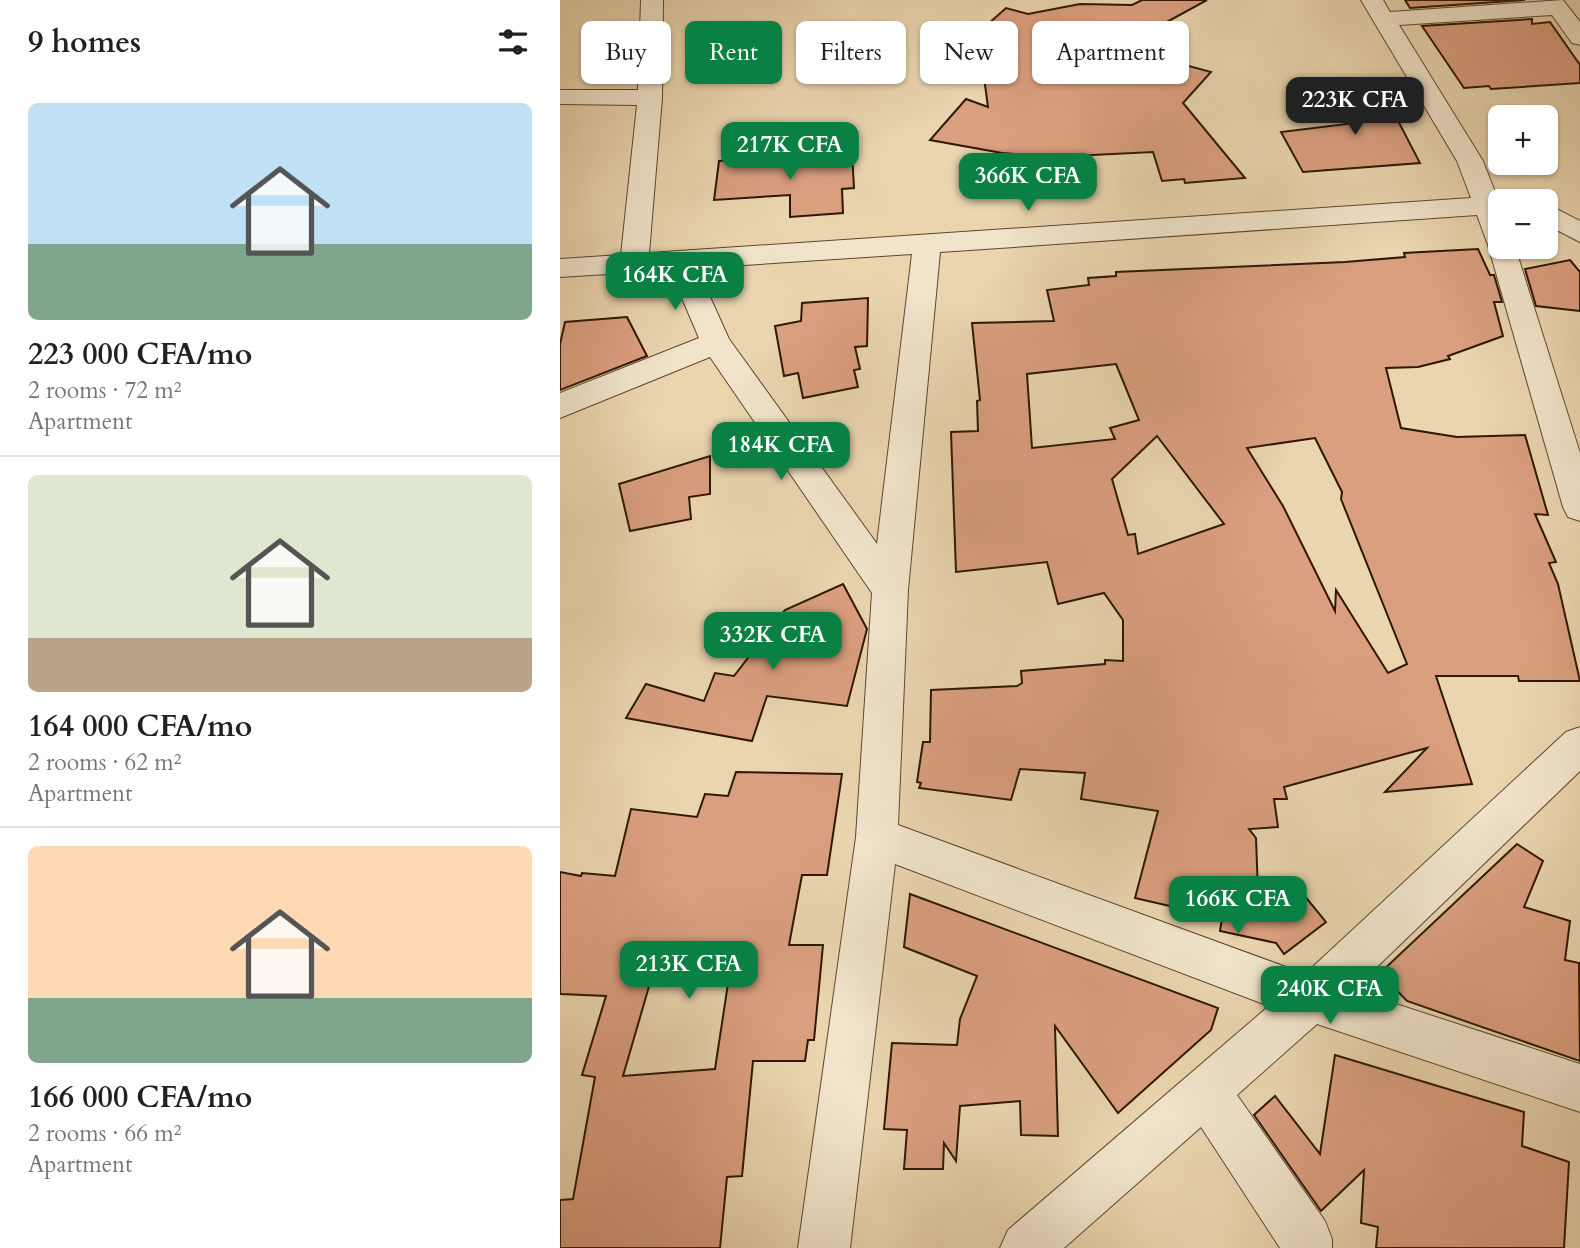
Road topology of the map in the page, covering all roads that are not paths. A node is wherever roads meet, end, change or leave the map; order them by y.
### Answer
1 (652, 0) edge
2 (1377, 10) edge
3 (1568, 17) edge
4 (560, 97) edge
5 (650, 98) junction
6 (1488, 194) edge
7 (1580, 199) edge
8 (1558, 201) edge
9 (1488, 206) edge
10 (1558, 220) edge
11 (1580, 233) edge
12 (927, 243) junction
13 (1506, 259) edge
14 (680, 261) junction
15 (634, 264) junction
16 (560, 268) edge
17 (716, 344) junction
18 (560, 406) edge
19 (1580, 507) edge
20 (890, 590) junction
21 (1580, 745) edge
22 (877, 837) junction
23 (1311, 999) junction
24 (1580, 1088) edge
25 (1205, 1091) junction
26 (824, 1248) edge
27 (1026, 1248) edge
28 (1307, 1248) edge

1 - 5 street
2 - 3 street
2 - 6 street
4 - 5 street
5 - 15 street
7 - 8 street
9 - 12 street
10 - 11 street
12 - 14 street
12 - 20 street
13 - 19 street
14 - 15 street
14 - 17 street
15 - 16 street
17 - 18 street
17 - 20 street
20 - 22 street
21 - 23 street
22 - 23 street
22 - 26 street
23 - 24 street
23 - 25 street
25 - 27 street
25 - 28 street

